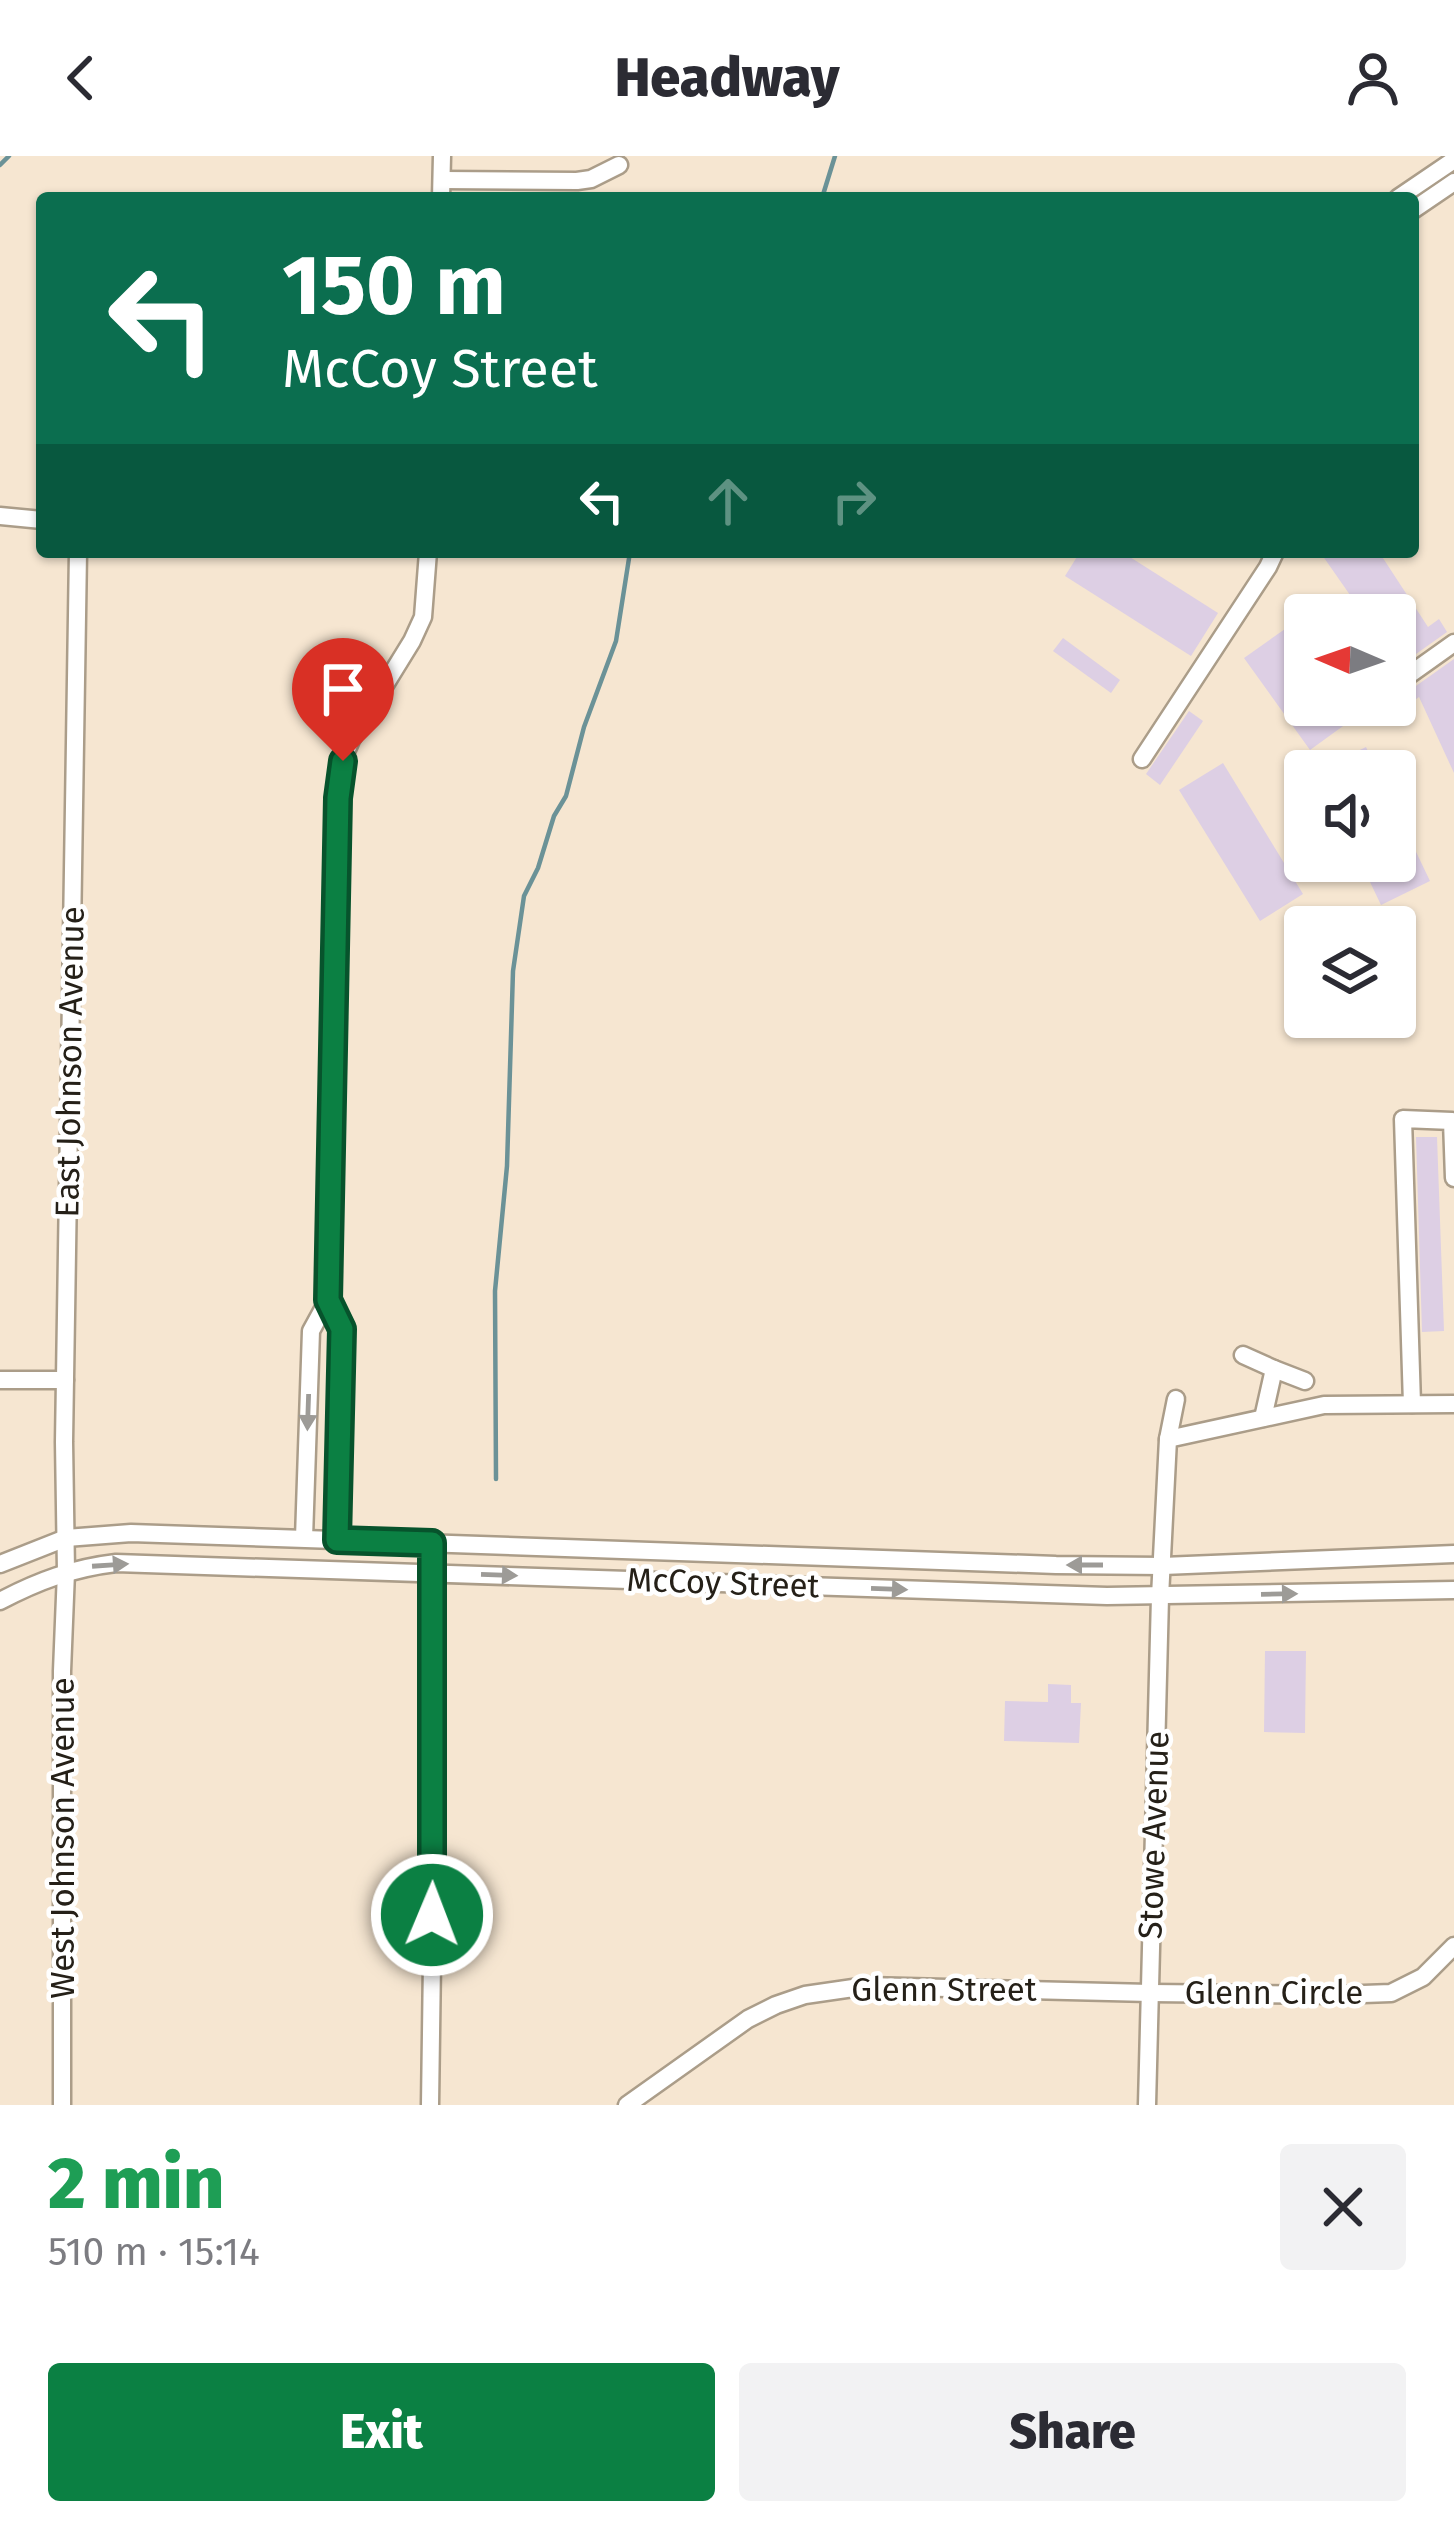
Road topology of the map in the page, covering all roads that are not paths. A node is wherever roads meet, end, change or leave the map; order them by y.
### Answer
1 (442, 156) edge
2 (1454, 160) edge
3 (619, 165) dead end
4 (1454, 182) edge
5 (441, 189) edge
6 (1407, 192) edge
7 (1419, 206) edge
8 (0, 516) edge
9 (36, 519) edge
10 (78, 558) edge
11 (428, 558) edge
12 (1273, 558) edge
13 (1454, 643) edge
14 (1416, 670) edge
15 (1142, 759) dead end
16 (1454, 1178) edge
17 (328, 1300) junction
18 (1243, 1355) dead end
19 (1274, 1369) junction
20 (0, 1380) edge
21 (65, 1380) junction
22 (1305, 1381) dead end
23 (1176, 1399) dead end
24 (1454, 1404) edge
25 (1412, 1405) junction
26 (1263, 1418) junction
27 (1168, 1439) junction
28 (66, 1538) junction
29 (304, 1538) junction
30 (337, 1540) junction
31 (432, 1543) junction
32 (1454, 1553) edge
33 (2, 1559) edge
34 (1163, 1566) junction
35 (66, 1572) junction
36 (430, 1572) junction
37 (1454, 1590) edge
38 (1160, 1597) junction
39 (0, 1601) edge
40 (1454, 1946) edge
41 (1150, 1993) junction
42 (62, 2105) edge
43 (430, 2105) edge
44 (627, 2105) edge
45 (1148, 2105) edge

1 - 5 street
2 - 6 street
3 - 5 street
4 - 7 street
8 - 9 street
10 - 21 street, East Johnson Avenue
11 - 17 street
12 - 15 street
13 - 14 street
16 - 25 street
17 -> 29 street
17 - 30 street
18 - 19 street
19 - 22 street
19 - 26 street
20 - 21 street
21 - 28 street, East Johnson Avenue
23 - 27 street, Stowe Avenue
24 - 25 street
25 - 26 street
26 - 27 street
27 - 34 street, Stowe Avenue
28 - 29 street, McCoy Street
28 - 33 street, McCoy Street
28 - 35 street, East Johnson Avenue
29 - 30 street, McCoy Street
30 - 31 street, McCoy Street
34 -> 31 street, McCoy Street
31 - 36 street
32 - 34 street, McCoy Street
34 - 38 street, Stowe Avenue
35 -> 36 street, McCoy Street
35 - 39 street, McCoy Street
35 - 42 street, West Johnson Avenue
36 -> 38 street, McCoy Street
36 - 43 street
38 -> 37 street, McCoy Street
38 - 41 street, Stowe Avenue
40 - 41 street, Glenn Circle
41 - 44 street, Glenn Street
41 - 45 street, Stowe Avenue

